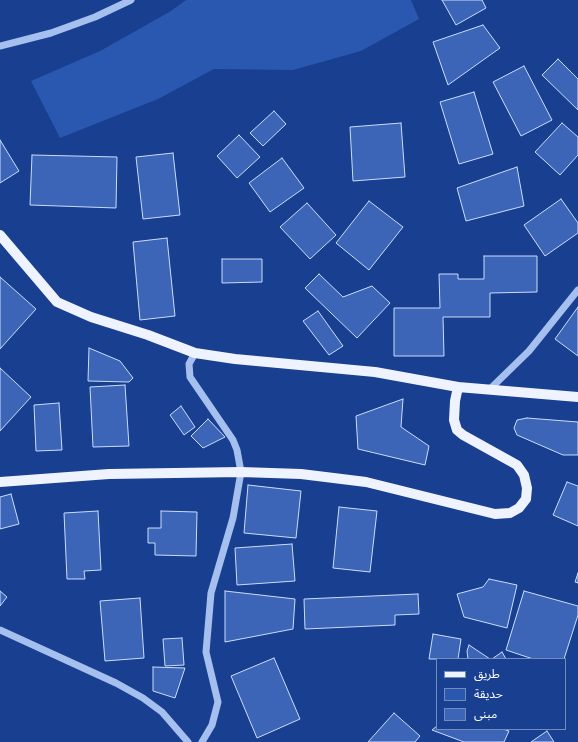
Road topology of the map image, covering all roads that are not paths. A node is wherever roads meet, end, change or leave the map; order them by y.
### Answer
1 (131, 0) edge
2 (0, 46) edge
3 (0, 235) edge
4 (578, 290) edge
5 (195, 353) junction
6 (458, 387) junction
7 (490, 389) junction
8 (578, 397) edge
9 (241, 472) junction
10 (0, 482) edge
11 (0, 630) edge
12 (188, 742) edge
13 (202, 742) edge

1 - 2 street
3 - 5 main road
4 - 7 street
5 - 6 main road
5 - 9 street
6 - 7 main road
6 - 9 main road
7 - 8 main road
9 - 10 main road
9 - 13 street
11 - 12 street

